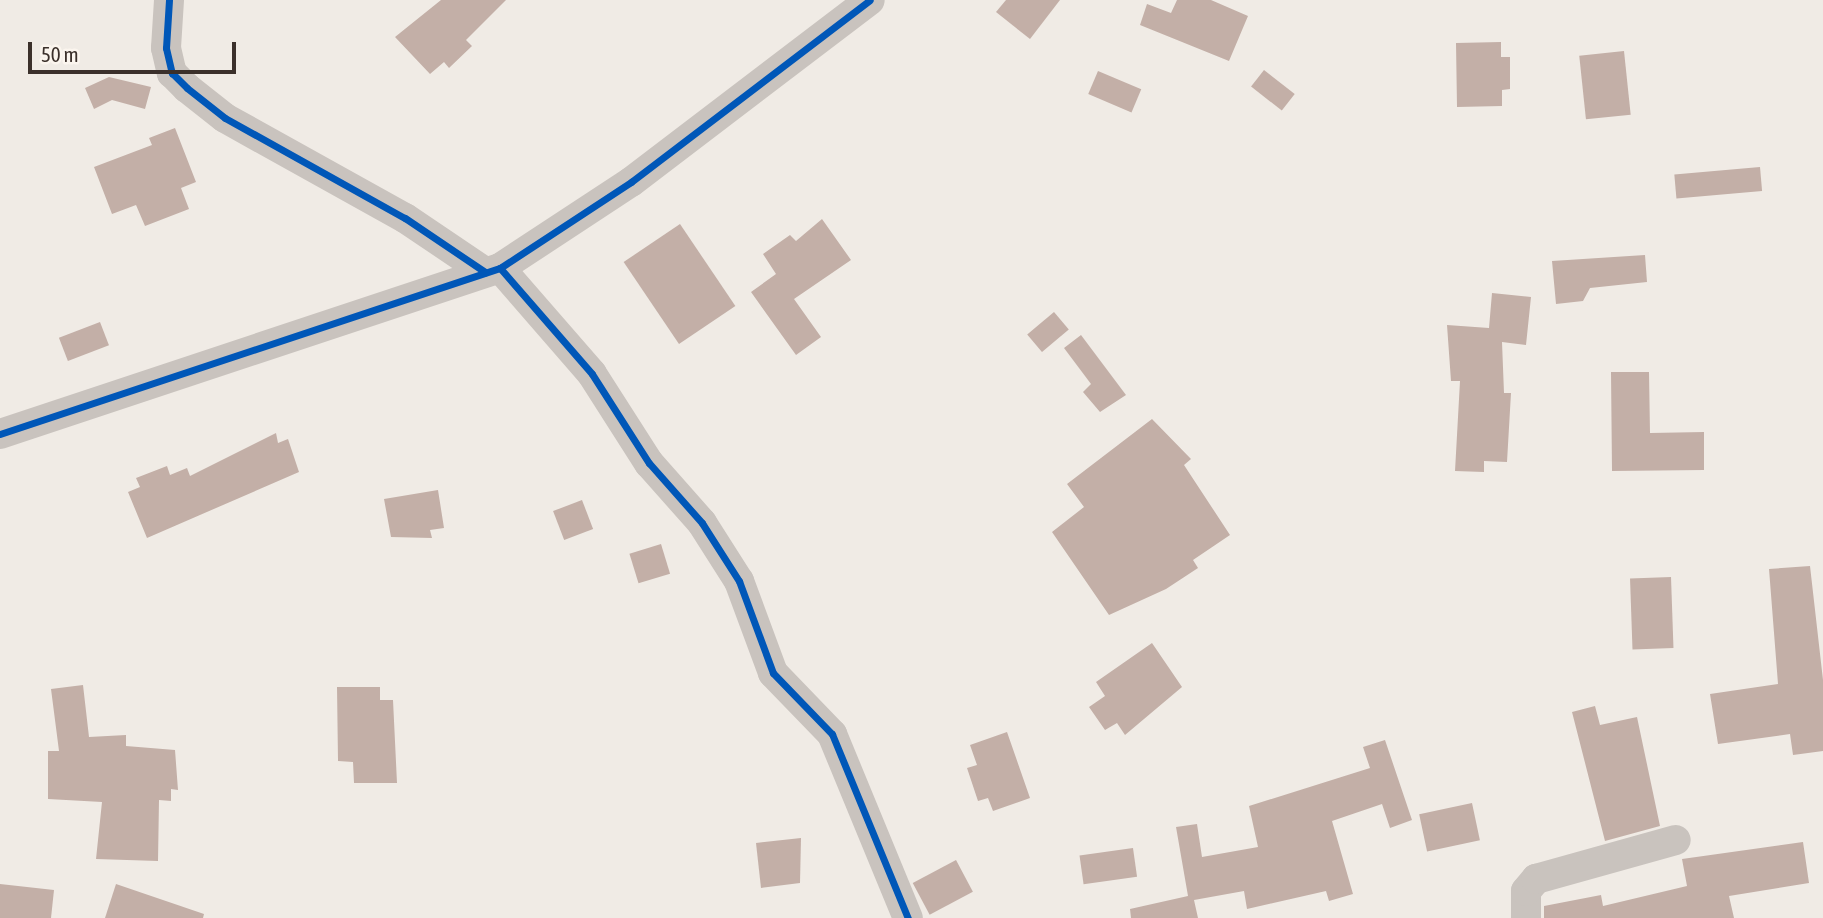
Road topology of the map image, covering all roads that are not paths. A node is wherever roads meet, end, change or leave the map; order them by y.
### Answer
1 (169, 0) edge
2 (870, 0) edge
3 (492, 270) junction
4 (0, 434) edge
5 (1676, 840) dead end
6 (908, 918) edge
7 (1526, 918) edge

1 - 3 street
2 - 3 street
3 - 4 street
3 - 6 street
5 - 7 street

